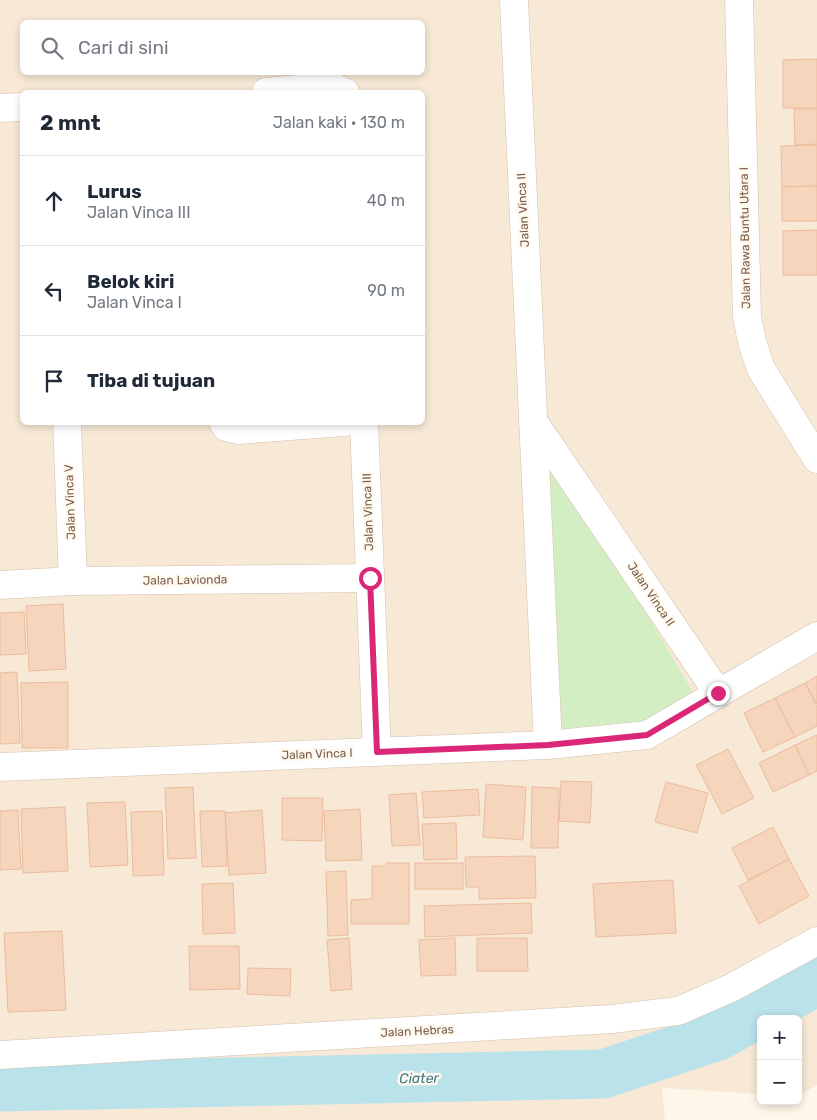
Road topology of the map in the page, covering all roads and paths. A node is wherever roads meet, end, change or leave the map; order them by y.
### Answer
1 (514, 0) edge
2 (739, 0) edge
3 (288, 90) edge
4 (340, 90) edge
5 (0, 108) edge
6 (20, 108) edge
7 (533, 421) junction
8 (67, 425) edge
9 (225, 425) edge
10 (304, 425) edge
11 (364, 425) edge
12 (817, 459) edge
13 (370, 578) junction
14 (73, 581) junction
15 (0, 585) edge
16 (817, 636) edge
17 (718, 693) junction
18 (548, 745) junction
19 (377, 752) junction
20 (0, 767) edge
21 (817, 941) edge
22 (0, 1054) edge

1 - 7 street, Jalan Vinca II
2 - 12 street, Jalan Rawa Buntu Utara I
3 - 4 street
5 - 6 street
7 - 17 street, Jalan Vinca II
7 - 18 street, Jalan Vinca II
8 - 14 street, Jalan Vinca V
9 - 10 street
11 - 13 street, Jalan Vinca III
13 - 14 street, Jalan Lavionda
13 - 19 street, Jalan Vinca III
14 - 15 street, Jalan Lavionda
16 - 17 street, Jalan Vinca I
17 - 18 street, Jalan Vinca I
18 - 19 street, Jalan Vinca I
19 - 20 street, Jalan Vinca I
21 - 22 street, Jalan Hebras

